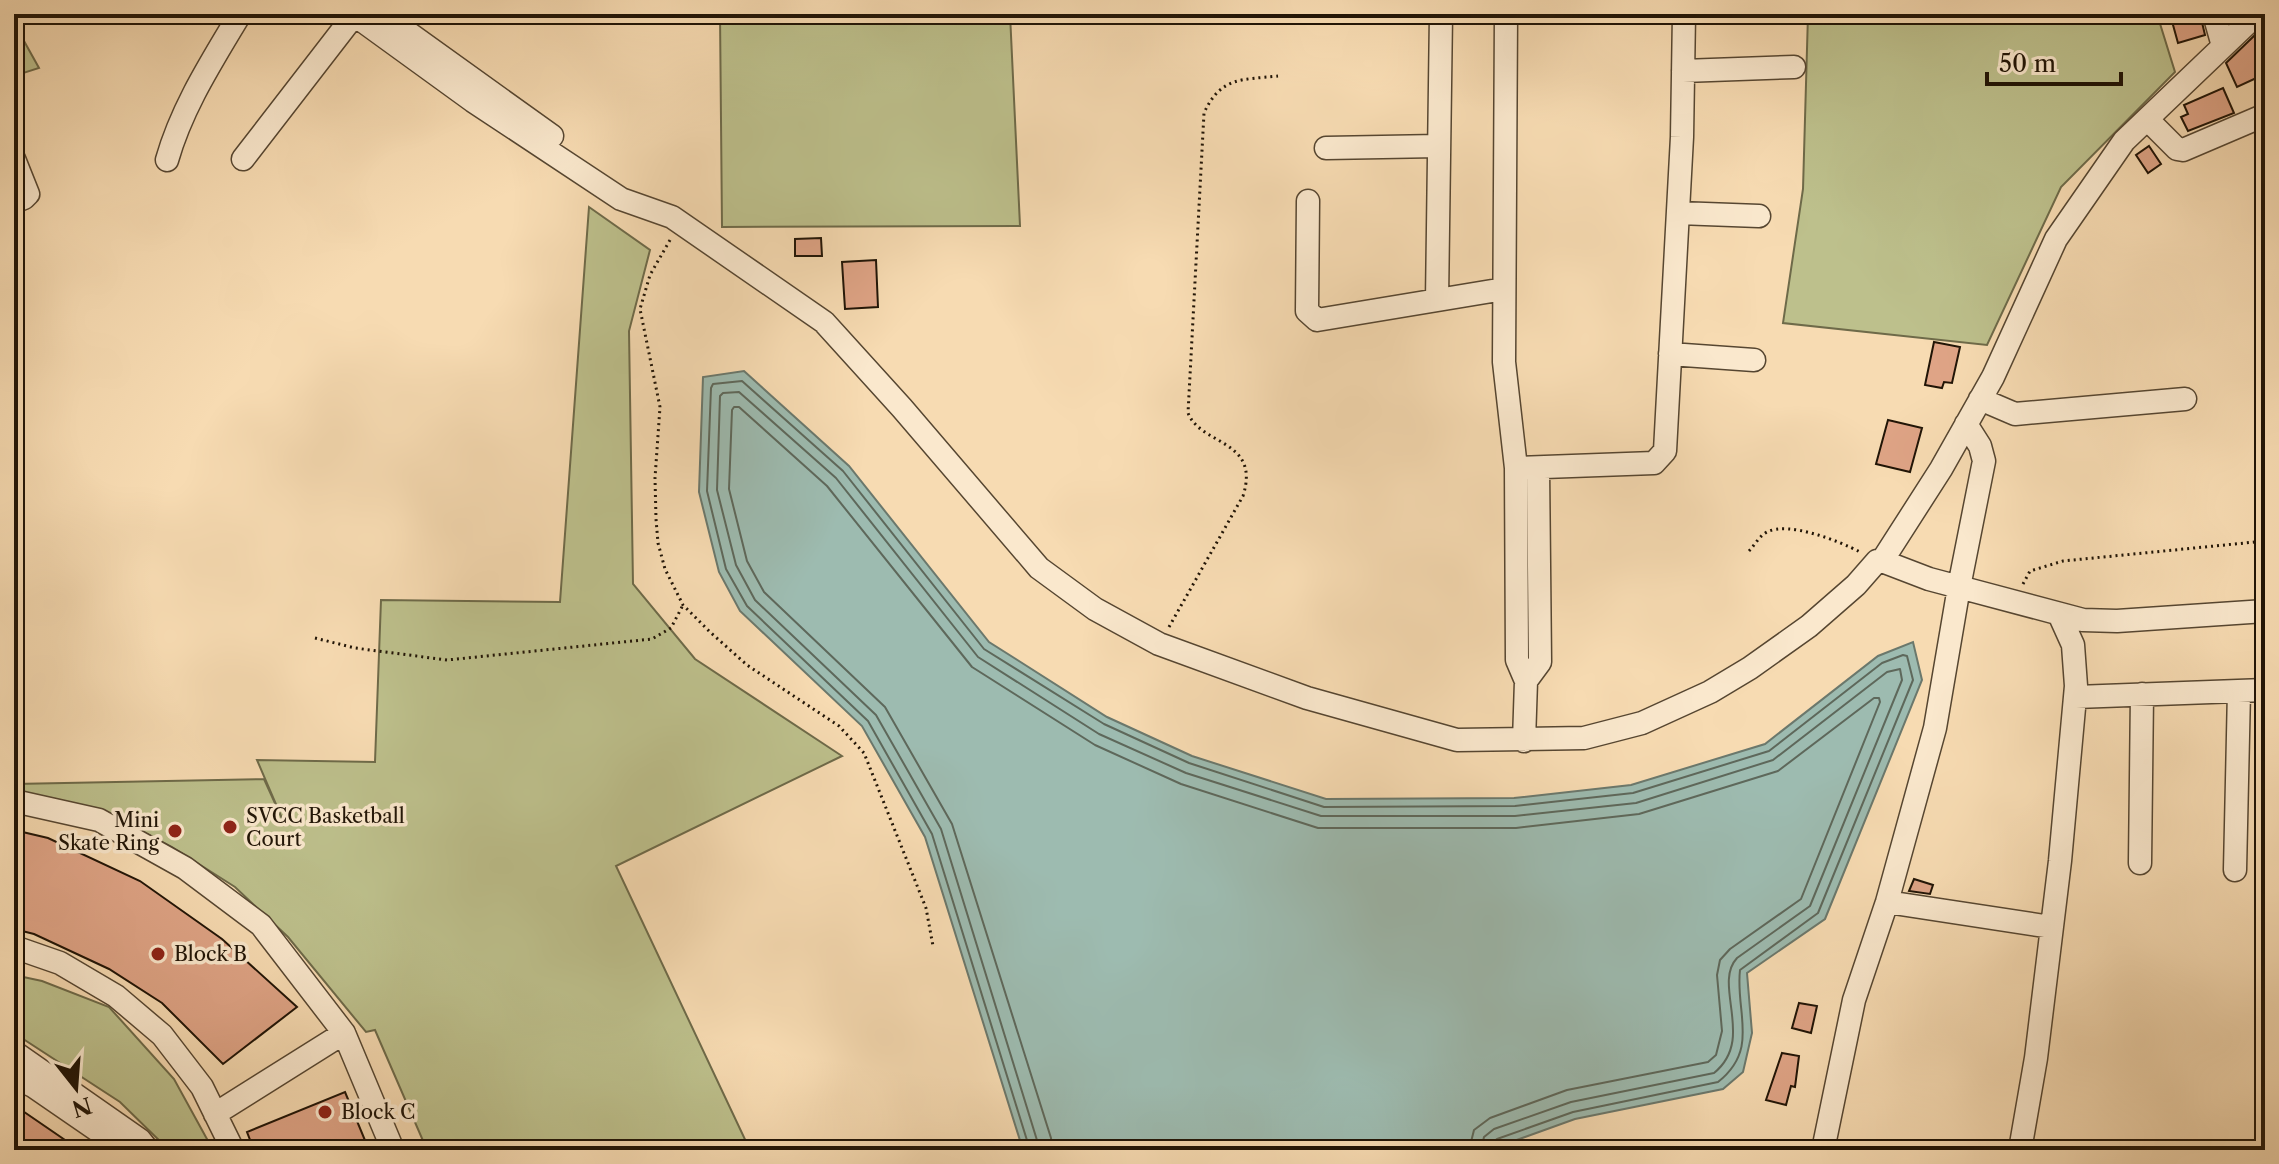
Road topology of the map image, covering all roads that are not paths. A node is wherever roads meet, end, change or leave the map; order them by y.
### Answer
1 (240, 14) edge
2 (354, 14) edge
3 (382, 14) edge
4 (1441, 14) edge
5 (1506, 14) edge
6 (1684, 14) edge
7 (2214, 14) edge
8 (2257, 14) edge
9 (2223, 46) junction
10 (1794, 67) dead end
11 (1683, 71) junction
12 (2265, 115) edge
13 (2147, 119) junction
14 (1438, 146) junction
15 (1326, 148) dead end
16 (14, 159) edge
17 (243, 159) dead end
18 (167, 160) dead end
19 (1308, 201) dead end
20 (14, 202) edge
21 (637, 203) junction
22 (1678, 213) junction
23 (1759, 216) dead end
24 (1504, 289) junction
25 (1437, 300) junction
26 (1670, 354) junction
27 (1754, 360) dead end
28 (1980, 399) junction
29 (2185, 399) dead end
30 (1966, 424) junction
31 (1527, 468) junction
32 (1880, 561) junction
33 (1959, 587) junction
34 (2265, 611) edge
35 (2059, 614) junction
36 (2265, 690) edge
37 (2239, 691) junction
38 (2142, 694) junction
39 (2076, 697) junction
40 (1524, 741) junction
41 (14, 801) edge
42 (2140, 863) dead end
43 (2235, 870) dead end
44 (1887, 902) junction
45 (2051, 927) junction
46 (14, 947) edge
47 (344, 1033) junction
48 (14, 1052) edge
49 (14, 1077) edge
50 (215, 1114) junction
51 (126, 1150) edge
52 (148, 1150) edge
53 (233, 1150) edge
54 (393, 1150) edge
55 (1823, 1150) edge
56 (2020, 1150) edge

1 - 18 street
2 - 17 street
2 - 21 street
3 - 21 street
4 - 14 street
5 - 24 street
6 - 11 street
7 - 9 street
8 - 9 street
9 - 13 street
10 - 11 street
11 - 22 street
12 - 13 street
13 - 28 street
14 - 15 street
14 - 25 street
16 - 20 street
19 - 25 street
21 - 40 street
22 - 23 street
22 - 26 street
24 - 25 street
24 - 31 street
26 - 27 street
26 - 31 street
28 - 29 street
28 - 30 street
30 - 32 street
30 - 33 street
31 - 40 street
32 - 33 street
32 - 40 street
33 - 35 street
33 - 44 street
34 - 35 street
35 - 39 street
36 - 37 street
37 - 38 street
37 - 43 street
38 - 39 street
38 - 42 street
39 - 45 street
41 - 47 street
44 - 45 street
44 - 55 street
45 - 56 street
46 - 50 street
47 - 50 street
47 - 54 street
48 - 52 street
49 - 51 street
50 - 53 street

